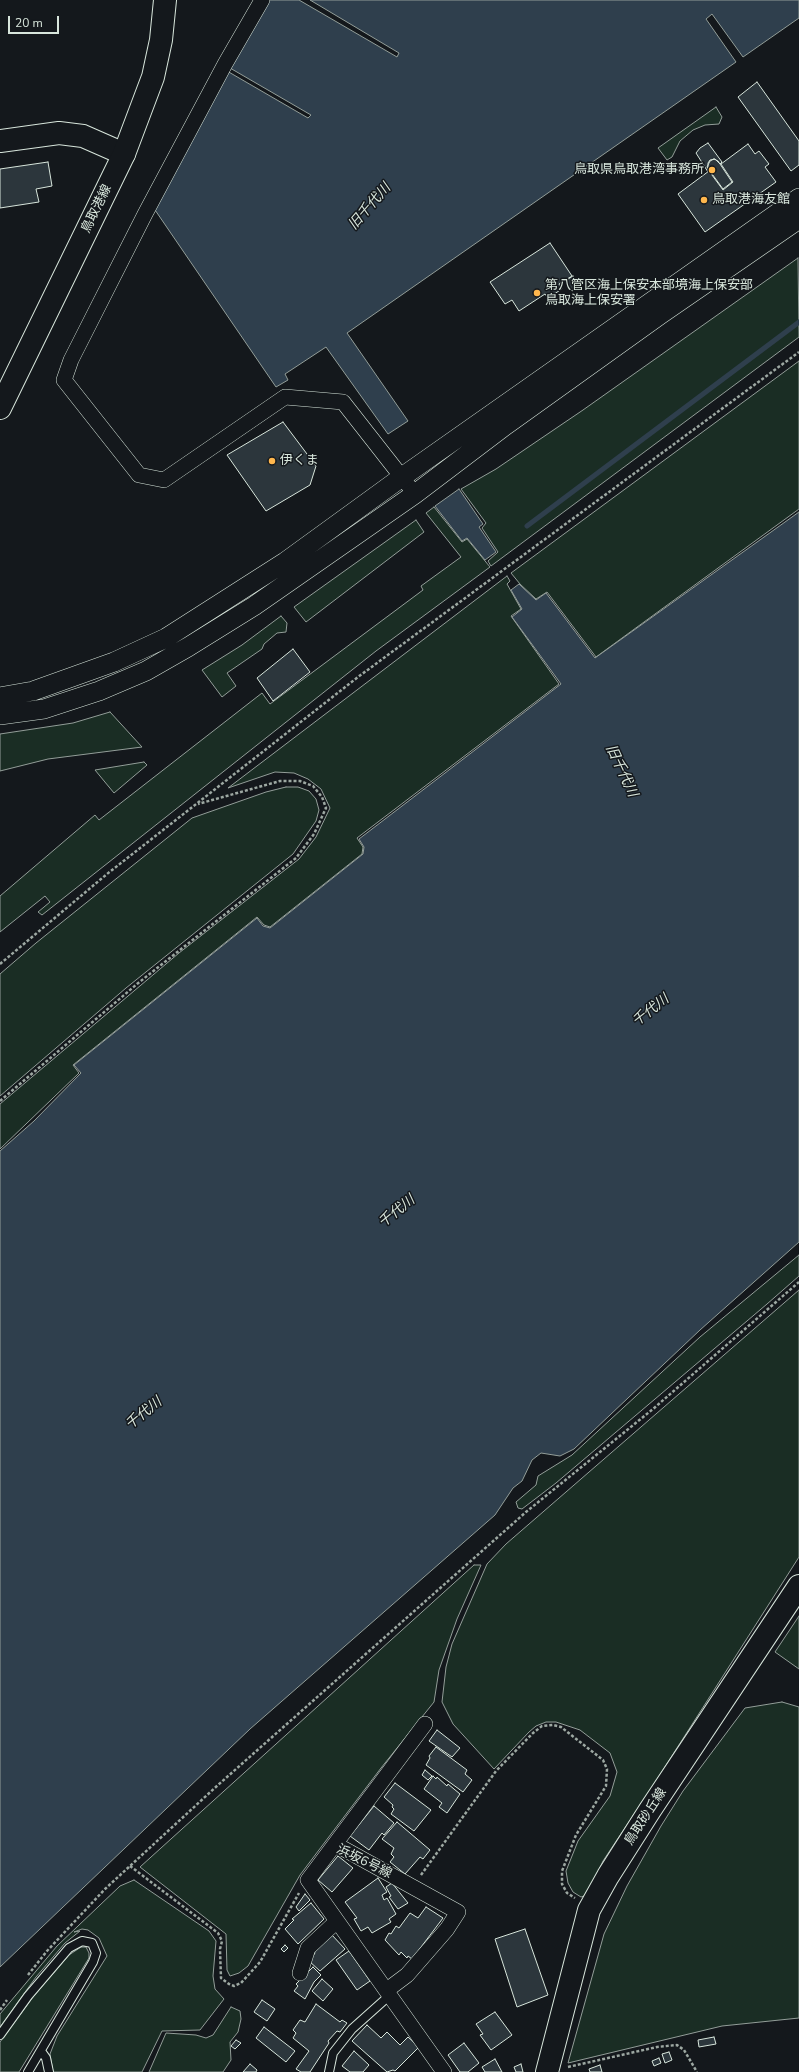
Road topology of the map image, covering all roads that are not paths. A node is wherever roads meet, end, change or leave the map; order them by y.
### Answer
1 (165, 0) edge
2 (176, 0) edge
3 (262, 0) edge
4 (0, 141) edge
5 (124, 154) junction
6 (799, 198) edge
7 (799, 219) edge
8 (0, 408) edge
9 (402, 476) junction
10 (415, 494) junction
11 (0, 697) edge
12 (0, 716) edge
13 (799, 1586) edge
14 (425, 1724) dead end
15 (334, 1844) junction
16 (337, 1921) junction
17 (300, 1973) dead end
18 (389, 1993) junction
19 (0, 2035) edge
20 (41, 2051) junction
21 (554, 2070) edge
22 (28, 2072) edge
23 (49, 2072) edge
24 (329, 2072) edge
25 (444, 2072) edge

1 - 2 street
1 - 5 main road, 鳥取港線
3 - 9 street
4 - 5 main road
5 - 8 main road, 鳥取港線
6 - 9 street
7 - 10 street
9 - 10 street
9 - 11 street
10 - 12 street
13 - 21 main road, 鳥取砂丘線
14 - 15 street
15 - 16 street, 浜坂6号線
15 - 18 street, 浜坂6号線
16 - 17 street
16 - 18 street
18 - 24 lane
18 - 25 street
19 - 20 lane
20 - 22 lane
20 - 23 lane

